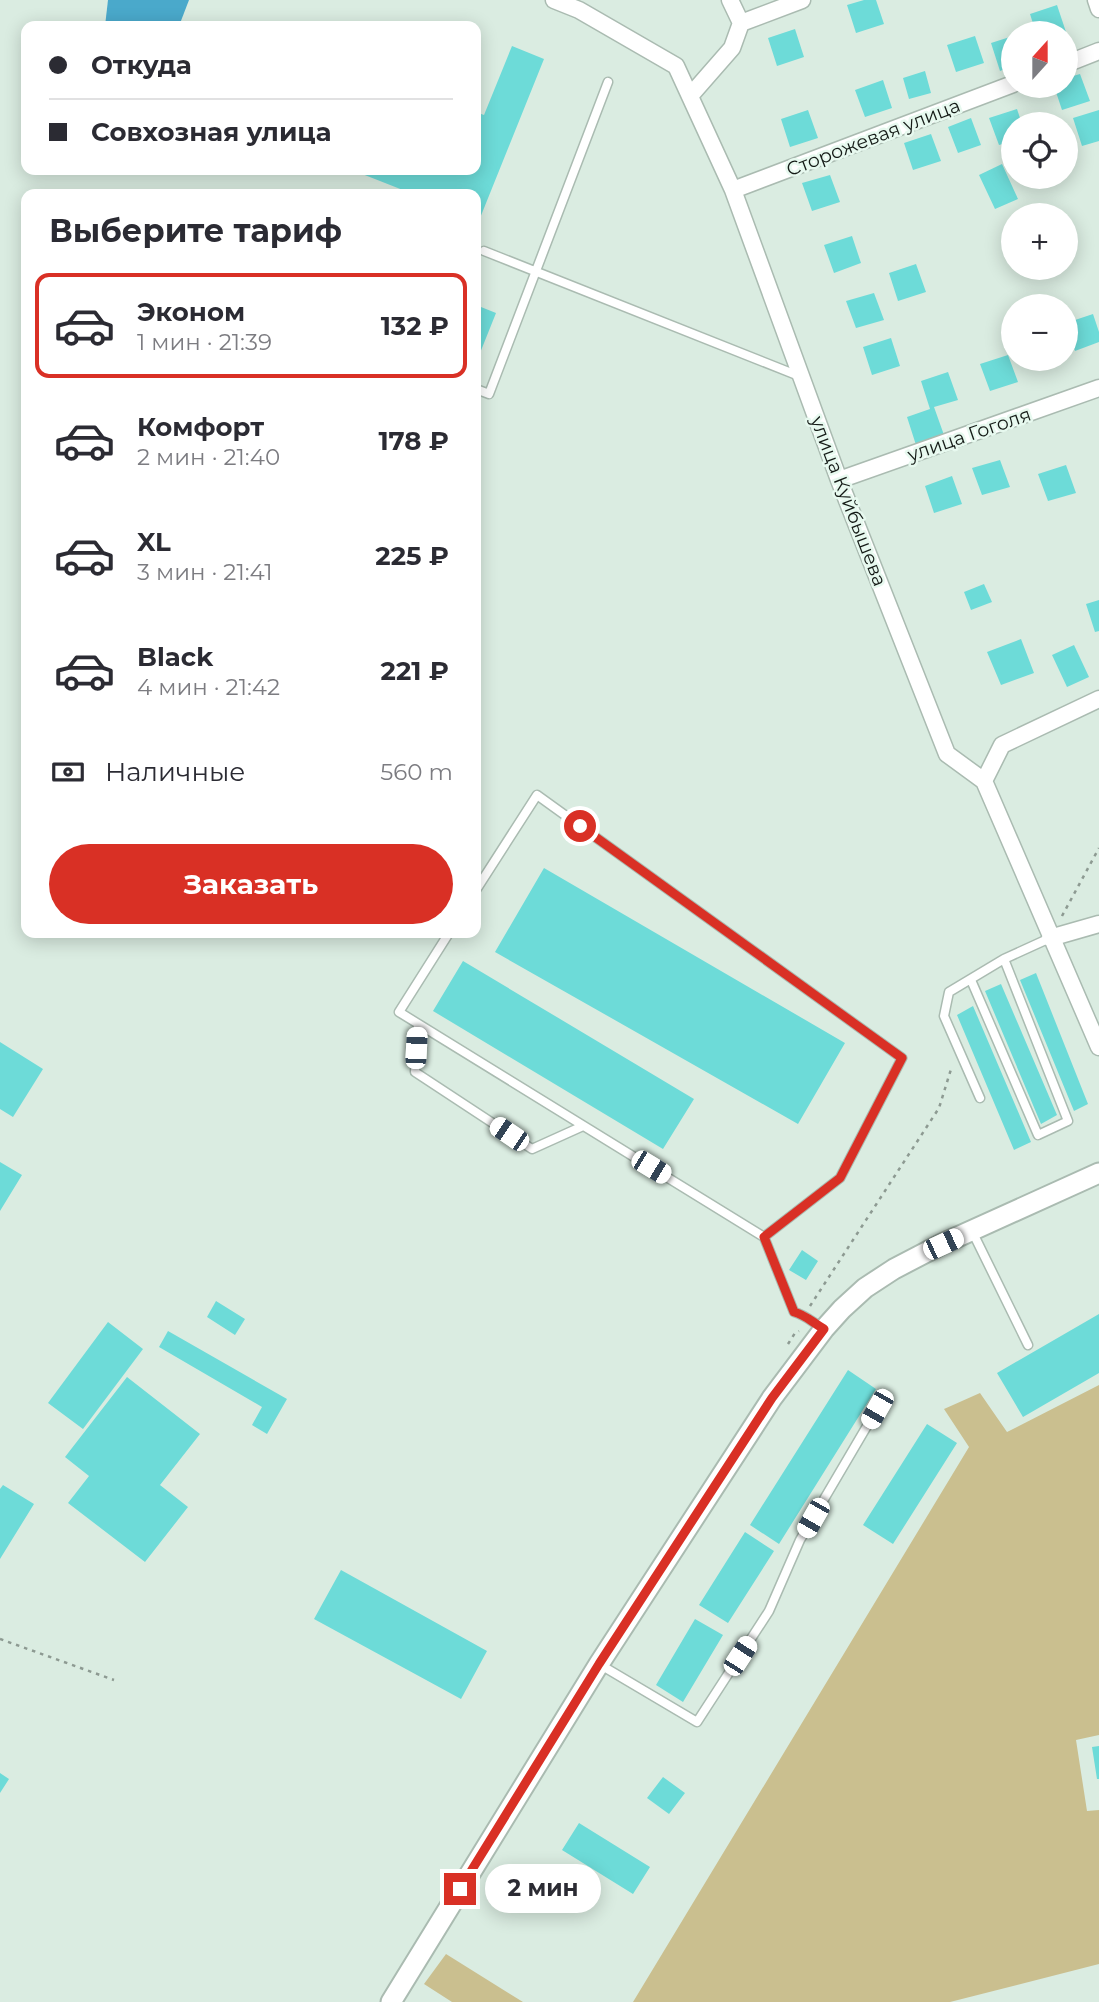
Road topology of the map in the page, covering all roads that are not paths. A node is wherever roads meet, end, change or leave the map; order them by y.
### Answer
1 (554, 0) edge
2 (730, 0) edge
3 (802, 0) edge
4 (1096, 0) edge
5 (1099, 9) edge
6 (741, 23) junction
7 (1099, 51) edge
8 (1078, 59) edge
9 (608, 82) dead end
10 (1001, 88) edge
11 (690, 96) junction
12 (733, 190) junction
13 (484, 251) dead end
14 (535, 272) junction
15 (802, 377) junction
16 (1099, 388) edge
17 (481, 391) edge
18 (839, 480) junction
19 (1099, 699) edge
20 (984, 781) junction
21 (481, 882) edge
22 (1099, 924) edge
23 (446, 938) edge
24 (1050, 938) junction
25 (1004, 960) junction
26 (971, 980) junction
27 (418, 1024) junction
28 (1099, 1047) edge
29 (980, 1098) dead end
30 (583, 1126) junction
31 (1099, 1173) edge
32 (972, 1231) junction
33 (764, 1237) junction
34 (824, 1329) junction
35 (1028, 1345) dead end
36 (877, 1409) dead end
37 (599, 1664) junction
38 (391, 2002) edge

1 - 11 street, улица Куйбышева
2 - 6 street
3 - 6 street
4 - 5 street
6 - 11 street
7 - 8 street
9 - 14 lane
10 - 12 street, Сторожевая улица
11 - 12 street, улица Куйбышева
12 - 15 street, улица Куйбышева
13 - 14 lane
14 - 15 lane
14 - 17 lane
15 - 18 street, улица Куйбышева
16 - 18 street, улица Гоголя
18 - 20 street, улица Куйбышева
19 - 20 street
20 - 24 street
21 - 33 lane
22 - 24 street
23 - 27 lane
24 - 25 lane
24 - 28 street
25 - 26 lane
25 - 26 lane
26 - 29 lane
27 - 30 lane
27 - 30 lane
30 - 33 lane
31 - 32 street
32 - 34 street
32 - 35 lane
33 - 34 lane
34 - 37 street
36 - 37 lane
37 - 38 street

